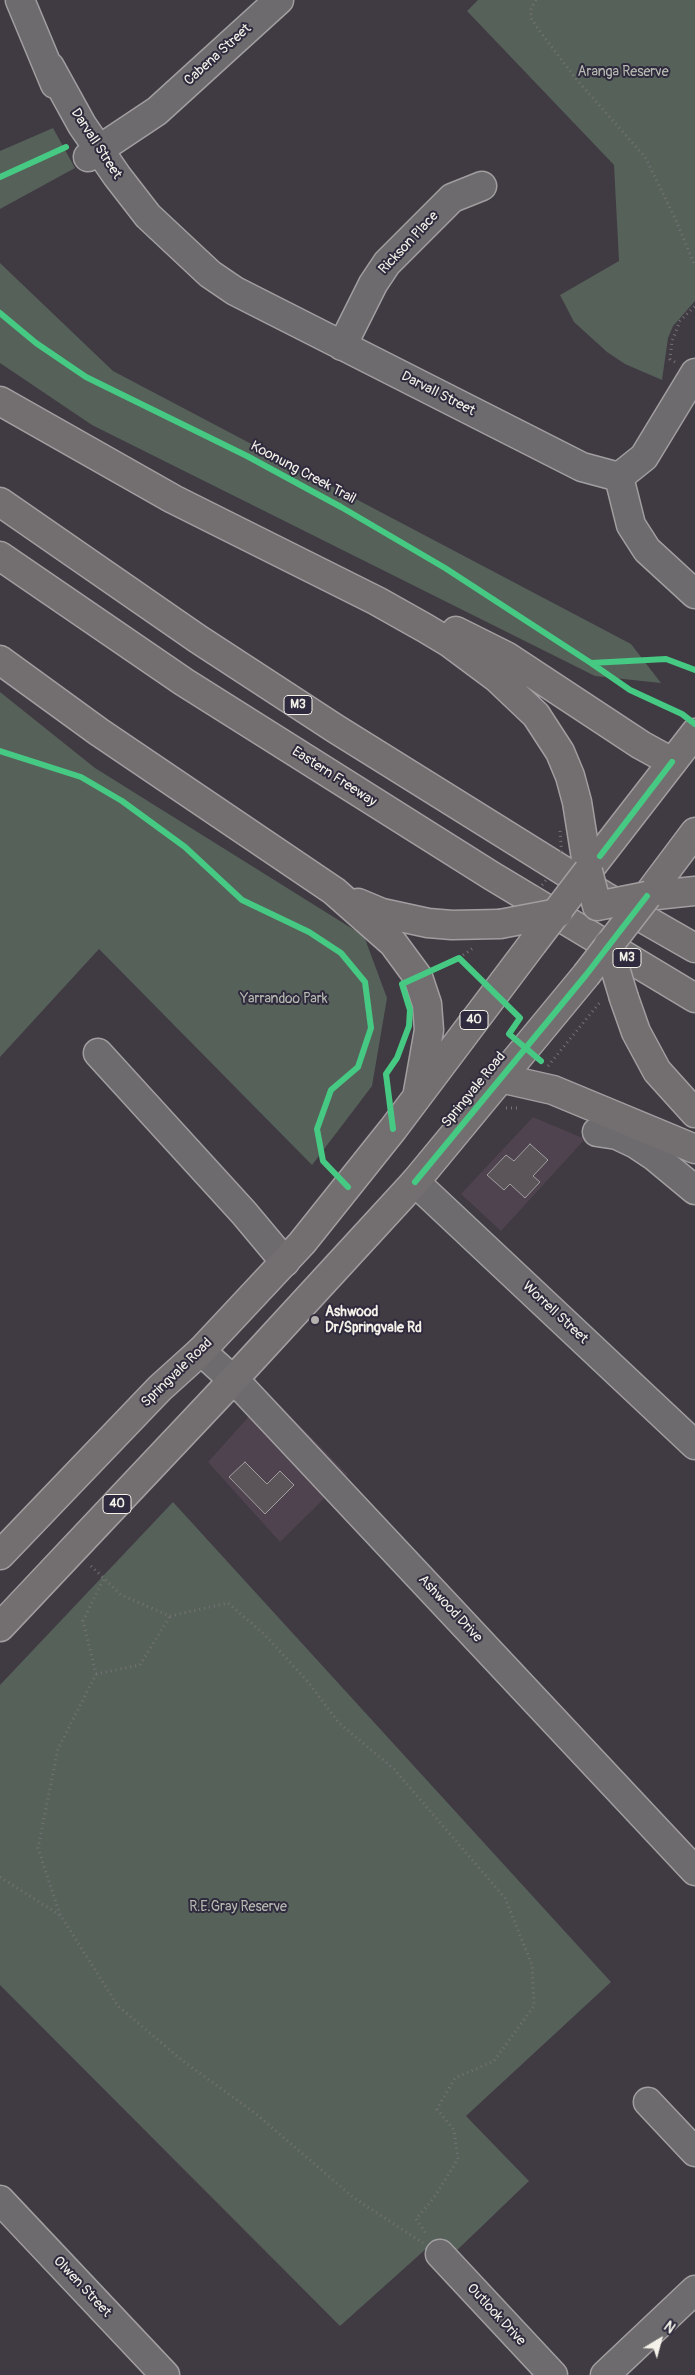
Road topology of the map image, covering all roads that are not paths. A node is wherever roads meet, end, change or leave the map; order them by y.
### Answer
1 (20, 0) edge
2 (279, 0) edge
3 (98, 161) junction
4 (482, 186) dead end
5 (342, 346) junction
6 (694, 374) edge
7 (0, 401) edge
8 (618, 477) junction
9 (0, 502) edge
10 (0, 556) edge
11 (695, 594) edge
12 (378, 601) junction
13 (0, 660) edge
14 (695, 733) edge
15 (672, 762) junction
16 (695, 832) edge
17 (590, 857) junction
18 (334, 891) junction
19 (695, 891) edge
20 (656, 892) junction
21 (601, 901) junction
22 (558, 912) junction
23 (608, 945) junction
24 (695, 948) edge
25 (685, 993) edge
26 (98, 1053) dead end
27 (500, 1078) junction
28 (416, 1098) junction
29 (695, 1113) edge
30 (598, 1132) dead end
31 (695, 1149) edge
32 (415, 1182) junction
33 (695, 1190) edge
34 (284, 1262) junction
35 (202, 1351) junction
36 (233, 1380) junction
37 (695, 1445) edge
38 (0, 1554) edge
39 (0, 1627) edge
40 (695, 1871) edge
41 (648, 2102) dead end
42 (695, 2152) edge
43 (0, 2200) edge
44 (440, 2254) road end
45 (695, 2290) edge
46 (165, 2375) edge
47 (553, 2375) edge
48 (605, 2375) edge

1 - 3 street, Darvall Street
2 - 3 street, Cabena Street
3 - 5 street, Darvall Street
4 - 5 street, Rickson Place
5 - 8 street, Darvall Street
6 - 8 street
7 - 12 main road
8 - 11 street
9 - 21 main road, M3
10 - 25 main road, Eastern Freeway / M3
12 - 15 main road
12 - 17 main road
13 - 18 main road
14 - 15 main road, Springvale Road / 40
15 - 17 main road, Springvale Road / 40
16 - 20 main road, Springvale Road / 40
17 - 21 main road, bridge
17 - 22 main road, Springvale Road / 40, bridge
18 - 22 main road, bridge
18 - 28 main road
19 - 20 main road
20 - 21 main road, bridge
20 - 23 main road, Springvale Road / 40, bridge
21 - 22 main road
21 - 23 main road
21 - 24 main road, M3
22 - 28 main road, Springvale Road / 40, bridge
23 - 27 main road, Springvale Road / 40, bridge
23 - 29 main road, bridge
26 - 34 street
27 - 31 main road
27 - 32 main road, Springvale Road / 40
28 - 34 main road, Springvale Road / 40
30 - 33 street
32 - 36 main road, Springvale Road / 40
32 - 37 street, Worrell Street
34 - 35 main road, Springvale Road / 40
35 - 36 street, Ashwood Drive
35 - 38 main road, Springvale Road / 40
36 - 39 main road, Springvale Road / 40
36 - 40 street, Ashwood Drive
41 - 42 street
43 - 46 street, Olwen Street
44 - 47 street, Outlook Drive
45 - 48 street

